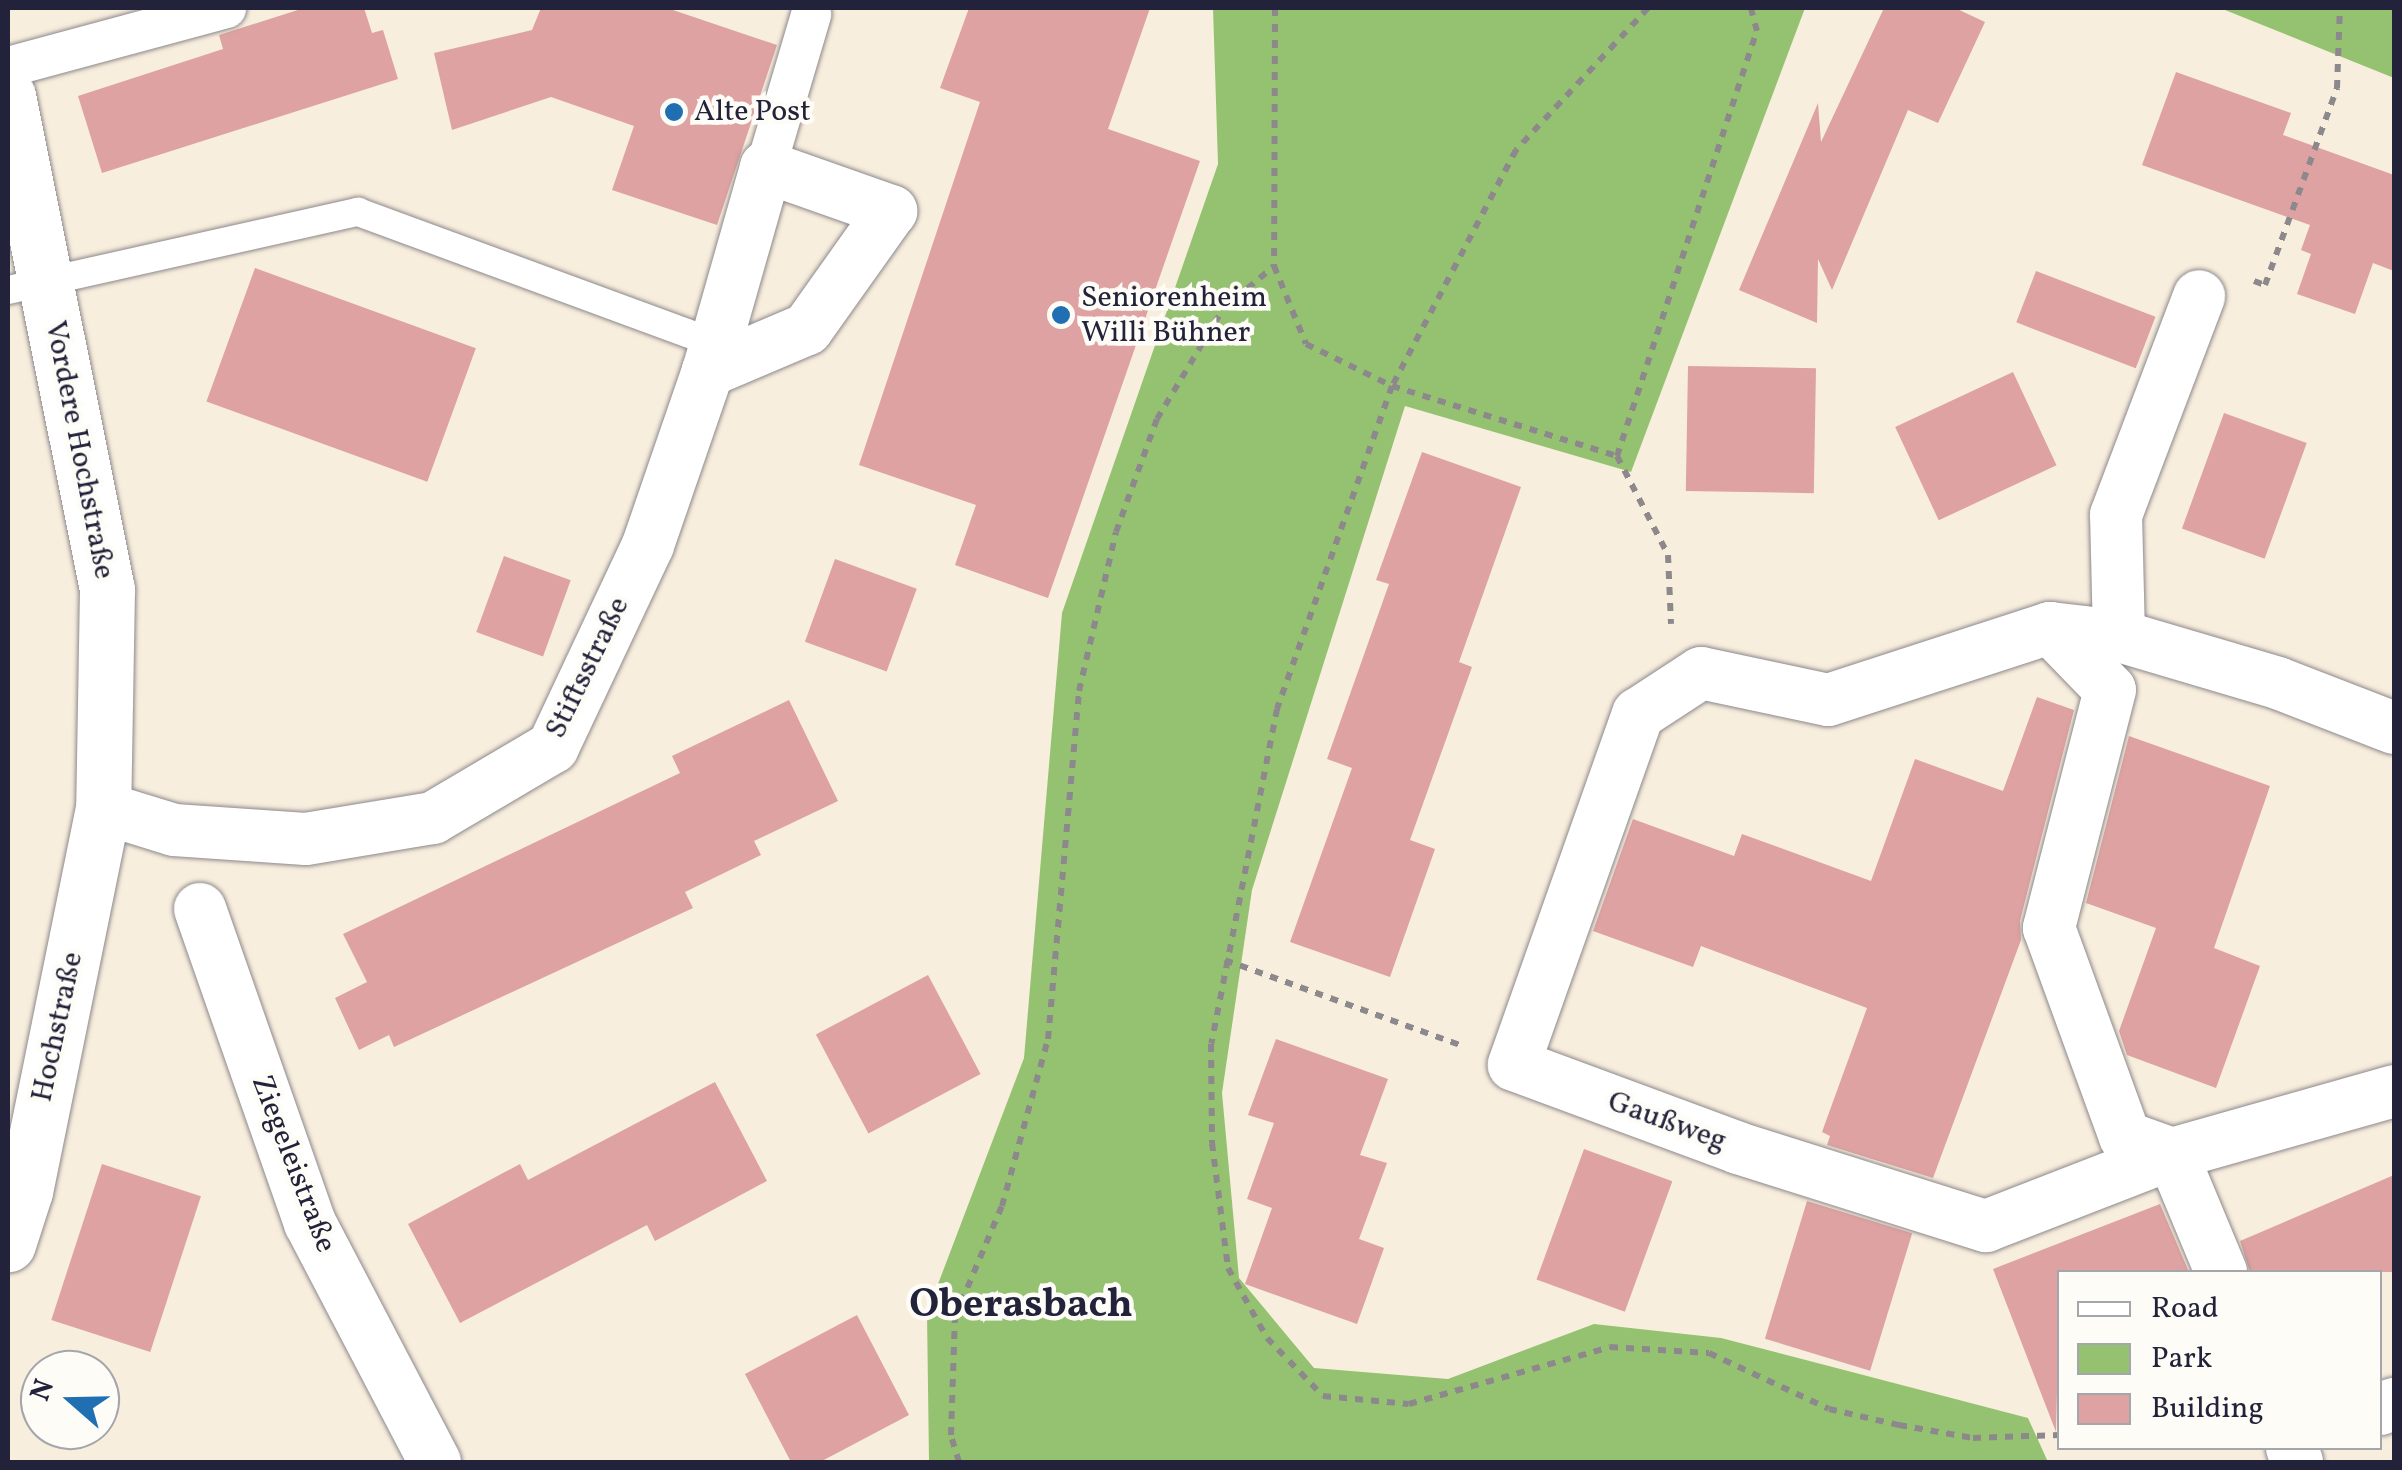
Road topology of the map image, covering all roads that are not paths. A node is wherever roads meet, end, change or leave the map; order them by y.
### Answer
1 (226, 8) edge
2 (805, 10) edge
3 (8, 66) edge
4 (8, 96) edge
5 (766, 167) junction
6 (26, 287) edge
7 (2198, 296) road end
8 (712, 358) junction
9 (2050, 628) junction
10 (2120, 636) junction
11 (2394, 728) edge
12 (104, 808) junction
13 (200, 910) dead end
14 (2394, 1091) edge
15 (2172, 1154) junction
16 (16, 1186) edge
17 (8, 1244) edge
18 (2220, 1270) edge
19 (435, 1462) edge

1 - 3 street
2 - 5 street
4 - 6 street, Vordere Hochstraße
5 - 8 street, Stiftsstraße
5 - 8 street
6 - 8 lane
6 - 12 street, Vordere Hochstraße
7 - 10 street
8 - 12 street, Stiftsstraße
9 - 10 street
9 - 15 street
9 - 15 street, Gaußweg
10 - 11 street
12 - 16 street, Hochstraße
13 - 19 street, Ziegeleistraße
14 - 15 street, Gaußweg
15 - 18 street
16 - 17 street, Hochstraße

